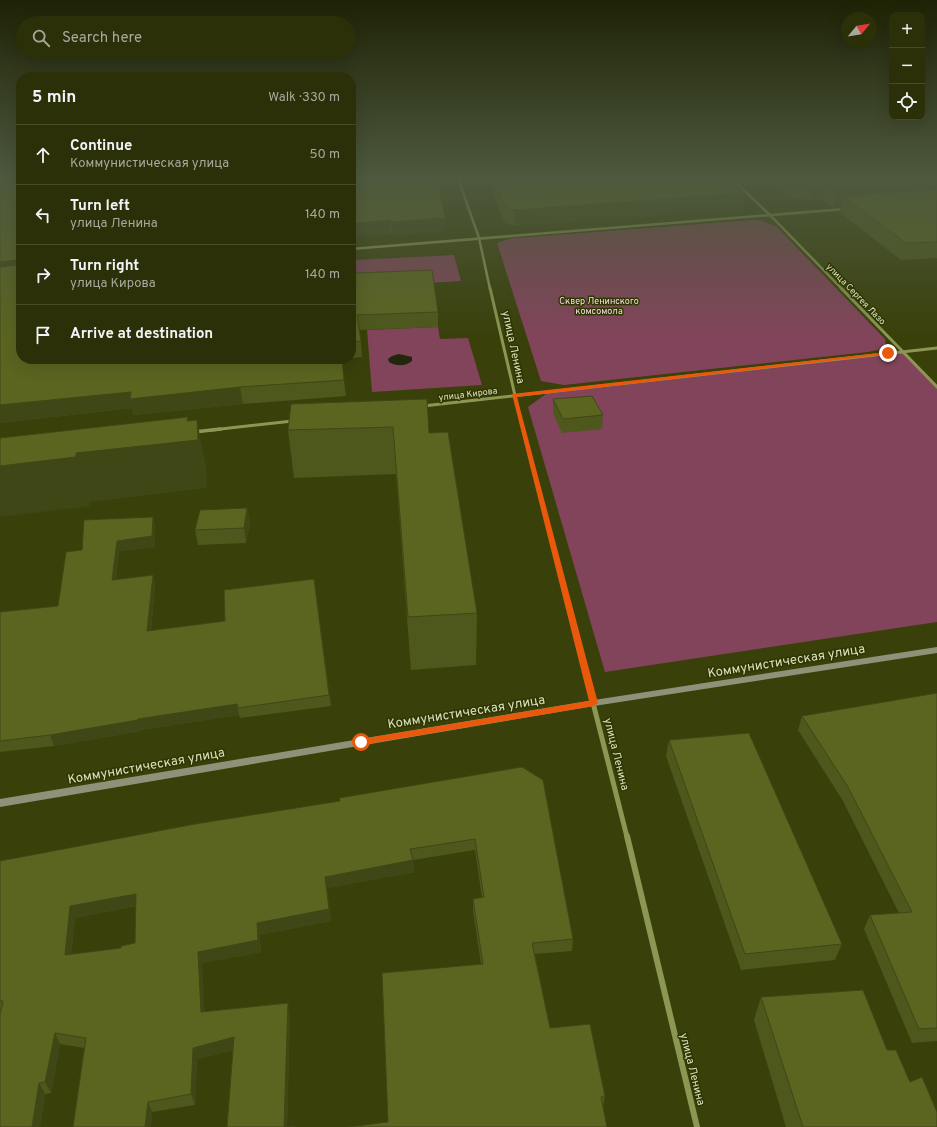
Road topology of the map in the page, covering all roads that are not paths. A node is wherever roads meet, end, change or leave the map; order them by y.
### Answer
1 (476, 231) edge
2 (577, 231) edge
3 (784, 231) edge
4 (479, 238) junction
5 (356, 249) edge
6 (937, 348) edge
7 (903, 351) junction
8 (937, 387) edge
9 (514, 396) junction
10 (415, 407) edge
11 (300, 420) edge
12 (190, 432) edge
13 (937, 650) edge
14 (594, 703) junction
15 (0, 803) edge
16 (697, 1127) edge

1 - 4 street, улица Ленина
2 - 4 street
3 - 7 street, улица Сергея Лазо
4 - 5 street
4 - 9 street, улица Ленина
6 - 7 street, улица Кирова
7 - 8 street, улица Сергея Лазо
7 - 9 street, улица Кирова
9 - 10 street, улица Кирова
9 - 14 street, улица Ленина
11 - 12 street
13 - 14 main road, Коммунистическая улица
14 - 15 main road, Коммунистическая улица
14 - 16 street, улица Ленина

